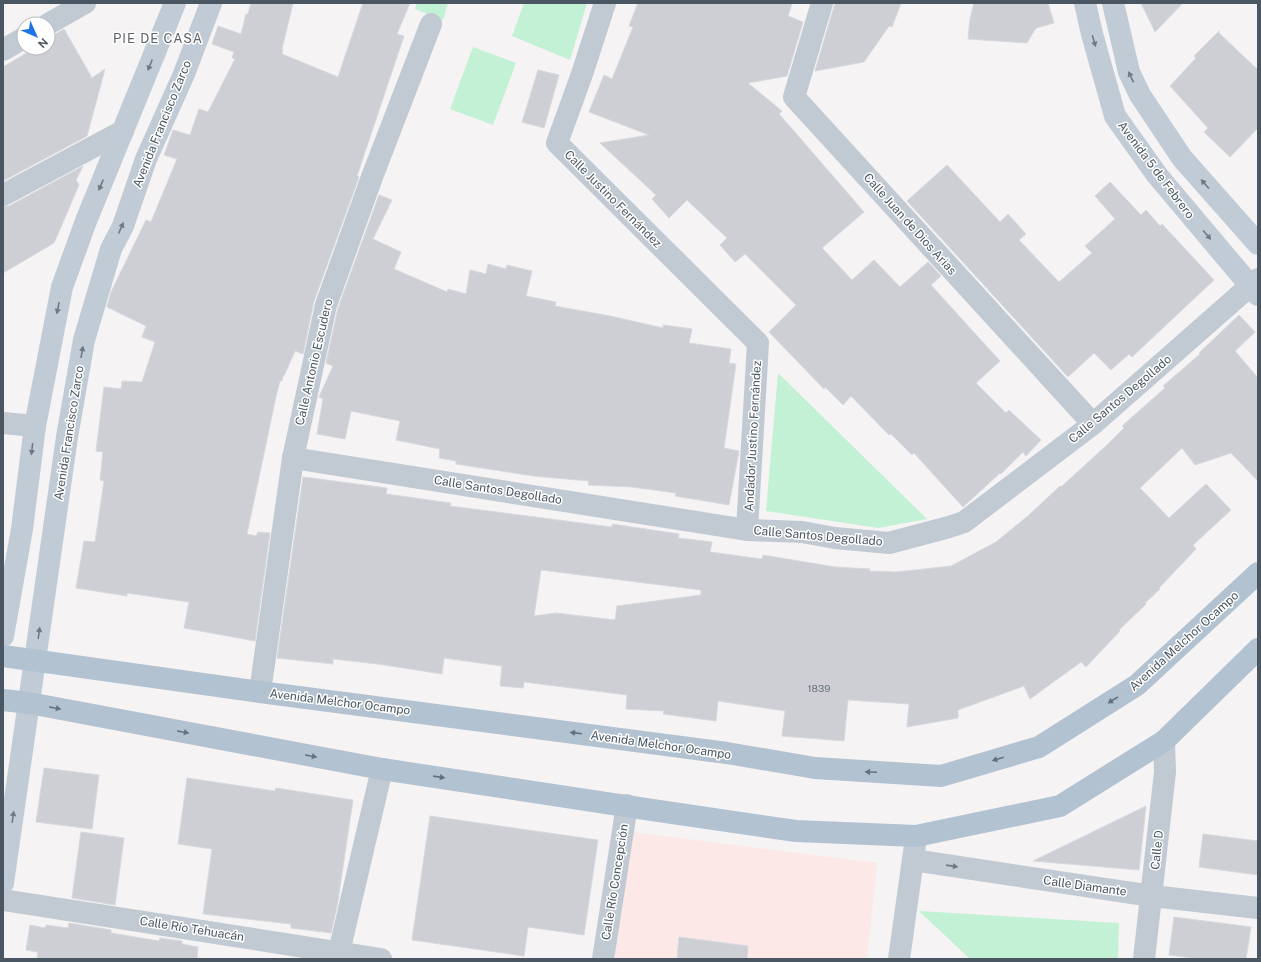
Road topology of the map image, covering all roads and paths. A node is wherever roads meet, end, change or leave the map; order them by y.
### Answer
1 (85, 3) edge
2 (175, 3) edge
3 (211, 3) edge
4 (605, 3) edge
5 (822, 3) edge
6 (1085, 3) edge
7 (1113, 3) edge
8 (56, 19) edge
9 (432, 24) dead end
10 (16, 43) edge
11 (3, 50) edge
12 (123, 131) junction
13 (3, 195) edge
14 (1258, 244) edge
15 (1255, 287) edge
16 (758, 343) joint
17 (3, 423) edge
18 (1093, 424) junction
19 (35, 426) junction
20 (293, 458) junction
21 (747, 530) junction
22 (1258, 574) edge
23 (3, 636) edge
24 (1258, 649) edge
25 (3, 656) edge
26 (35, 660) junction
27 (260, 692) junction
28 (3, 700) edge
29 (29, 704) junction
30 (1164, 741) junction
31 (382, 769) junction
32 (627, 805) junction
33 (916, 836) junction
34 (913, 860) junction
35 (3, 883) edge
36 (1152, 896) junction
37 (3, 900) edge
38 (1258, 908) edge
39 (339, 952) junction
40 (380, 959) edge
41 (603, 959) edge
42 (899, 959) edge
43 (1144, 959) edge

1 - 8 street
2 -> 12 street
26 -> 3 street, Avenida Francisco Zarco
4 - 16 street, Calle Justino Fernández
5 - 18 street, Calle Juan de Dios Arias
6 -> 15 street, Avenida 5 de Febrero
14 -> 7 street
9 - 20 street, Calle Antonio Escudero
10 - 11 street
12 - 13 street
12 -> 19 street
15 - 18 street, Calle Santos Degollado
16 - 21 street, Andador Justino Fernández
17 - 19 street
18 - 21 street, Calle Santos Degollado
19 -> 23 street
20 - 21 street, Calle Santos Degollado
20 - 27 street, Calle Antonio Escudero
22 -> 27 main road, Avenida Melchor Ocampo
24 - 30 main road
25 - 26 main road, Avenida Melchor Ocampo
26 - 27 main road, Avenida Melchor Ocampo
26 - 29 street, Avenida Francisco Zarco
28 - 29 main road
29 -> 31 main road
35 -> 29 street, Avenida Francisco Zarco
30 - 33 main road
30 - 36 street, Calle D
31 -> 32 main road
31 - 39 street
32 - 33 main road
32 - 41 street, Calle Río Concepción
33 - 34 street
34 -> 36 street, Calle Diamante
34 - 42 street
36 - 38 street, Calle Diamante
36 - 43 street, Calle D
37 - 39 street, Calle Río Tehuacán
39 - 40 street, Calle Río Tehuacán

